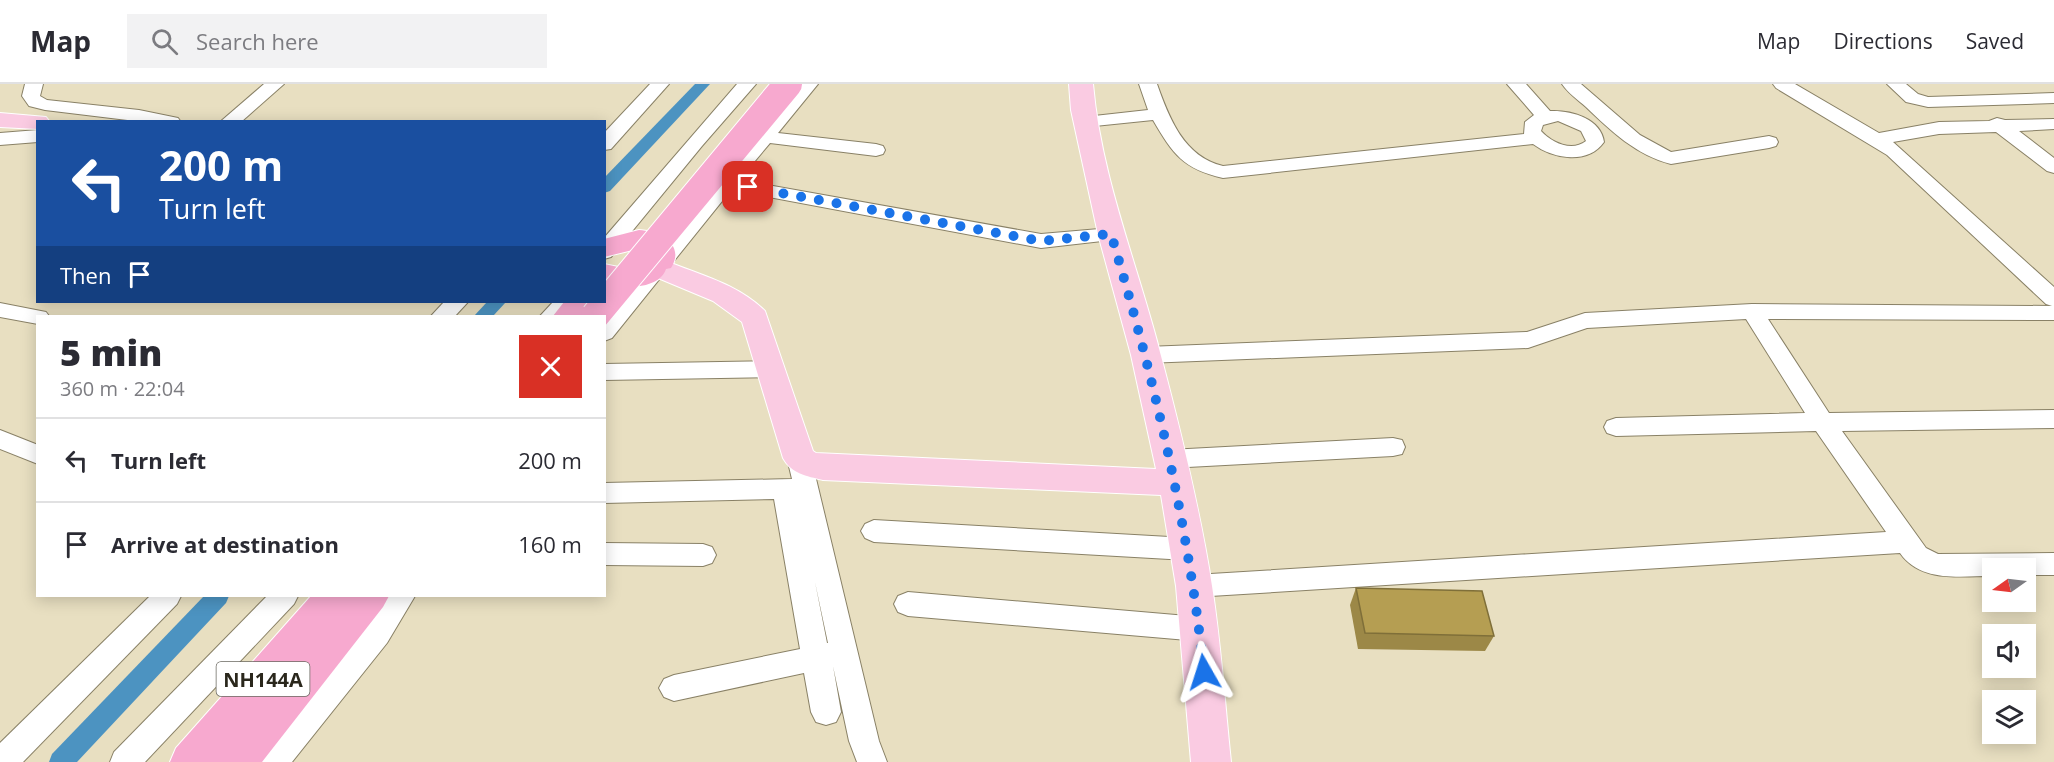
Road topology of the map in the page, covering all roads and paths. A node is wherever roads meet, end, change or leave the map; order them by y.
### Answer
1 (34, 84) edge
2 (275, 84) edge
3 (660, 84) edge
4 (747, 84) edge
5 (768, 84) edge
6 (788, 84) edge
7 (809, 84) edge
8 (1081, 84) edge
9 (1148, 84) edge
10 (1517, 84) edge
11 (1571, 84) edge
12 (1782, 84) edge
13 (1896, 84) edge
14 (2054, 98) edge
15 (1968, 101) junction
16 (1158, 114) junction
17 (1545, 117) junction
18 (0, 120) edge
19 (163, 120) edge
20 (231, 120) edge
21 (36, 122) edge
22 (1085, 122) junction
23 (2054, 124) edge
24 (2001, 126) junction
25 (0, 127) edge
26 (36, 130) edge
27 (36, 136) edge
28 (765, 137) junction
29 (1536, 138) junction
30 (0, 139) edge
31 (1876, 139) junction
32 (1769, 142) dead end
33 (606, 143) edge
34 (876, 150) dead end
35 (2054, 167) edge
36 (726, 183) junction
37 (1111, 234) junction
38 (606, 258) edge
39 (606, 258) edge
40 (606, 261) edge
41 (658, 264) junction
42 (2054, 299) edge
43 (456, 303) edge
44 (564, 303) edge
45 (580, 303) edge
46 (606, 303) edge
47 (606, 303) edge
48 (2, 311) edge
49 (1752, 311) junction
50 (2054, 313) edge
51 (443, 315) edge
52 (552, 315) edge
53 (569, 315) edge
54 (596, 315) edge
55 (36, 317) edge
56 (606, 330) edge
57 (1146, 355) junction
58 (772, 369) junction
59 (606, 372) edge
60 (2054, 419) edge
61 (1822, 421) junction
62 (1616, 427) dead end
63 (0, 439) edge
64 (1393, 447) dead end
65 (36, 454) edge
66 (1172, 471) junction
67 (797, 479) junction
68 (606, 493) edge
69 (874, 531) dead end
70 (1905, 542) junction
71 (1187, 549) junction
72 (606, 555) edge
73 (704, 555) dead end
74 (2054, 564) edge
75 (1194, 586) junction
76 (166, 597) edge
77 (283, 597) edge
78 (333, 597) edge
79 (369, 597) edge
80 (400, 597) edge
81 (833, 598) junction
82 (908, 604) dead end
83 (806, 605) junction
84 (1199, 629) junction
85 (845, 651) junction
86 (816, 658) junction
87 (674, 688) dead end
88 (826, 712) dead end
89 (12, 740) edge
90 (2, 762) edge
91 (125, 762) edge
92 (191, 762) edge
93 (236, 762) edge
94 (273, 762) edge
95 (872, 762) edge
96 (1211, 762) edge

1 - 19 street
2 - 20 street
3 - 33 street
4 - 38 street
5 - 39 highway
6 - 46 highway, bridge
7 - 28 street
8 - 22 main road
9 - 16 street
10 - 17 street
11 - 32 street
12 - 31 street
13 - 15 street
14 - 15 street
15 - 24 street
16 - 22 street
16 - 29 street
17 - 29 street
17 - 29 street
18 - 21 main road
22 - 37 main road
23 - 24 street
24 - 31 street
24 - 35 street
25 - 26 main road
27 - 30 street
28 - 34 street
28 - 36 street
31 - 42 street
36 - 37 street
36 - 41 street
37 - 57 main road
40 - 41 highway
41 - 56 street
41 - 58 main road
43 - 51 street
44 - 52 street
45 - 53 highway
47 - 54 highway, bridge
48 - 55 street
49 - 50 street
49 - 57 street
49 - 61 street
57 - 66 main road
58 - 59 street
58 - 67 main road
60 - 61 street
61 - 62 street
61 - 70 street
63 - 65 street
64 - 66 street
66 - 67 main road
66 - 71 main road
67 - 68 street
67 - 81 street
67 - 83 street
69 - 71 street
70 - 74 street
70 - 75 street
71 - 75 main road
72 - 73 street
75 - 84 main road
76 - 89 street
77 - 91 street
78 - 92 highway, NH144A
79 - 93 highway, NH144A
80 - 94 street
81 - 83 street
81 - 85 street
82 - 84 street
83 - 86 street
84 - 96 main road
85 - 86 street
85 - 95 street
86 - 87 street
86 - 88 street
89 - 90 street

